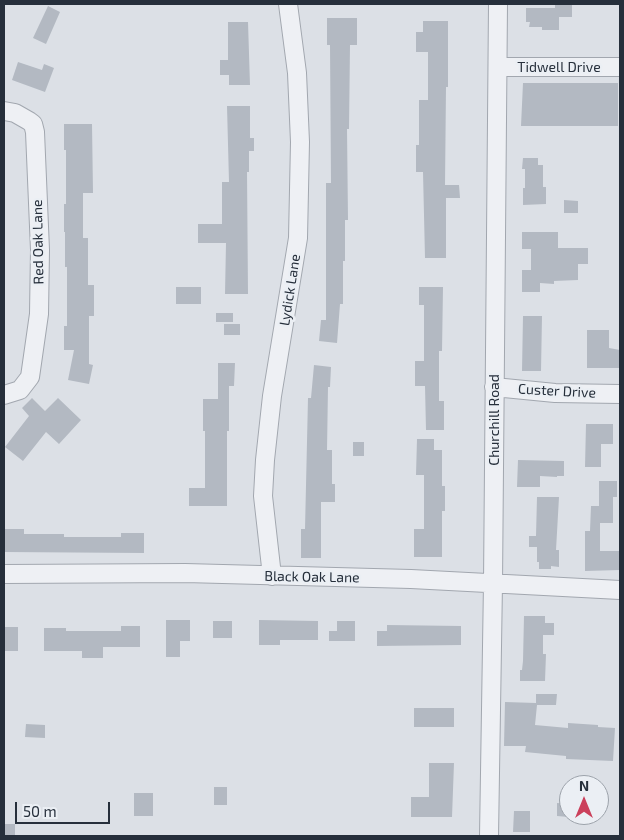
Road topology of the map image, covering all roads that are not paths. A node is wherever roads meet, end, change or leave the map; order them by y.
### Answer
1 (288, 4) edge
2 (498, 4) edge
3 (498, 68) junction
4 (620, 68) edge
5 (4, 111) edge
6 (494, 387) junction
7 (12, 392) edge
8 (620, 394) edge
9 (4, 574) edge
10 (272, 576) junction
11 (493, 583) junction
12 (620, 590) edge
13 (489, 836) edge

1 - 10 street, Lydick Lane
2 - 3 street, Churchill Road
3 - 4 street, Tidwell Drive
3 - 6 street, Churchill Road
5 - 7 street, Red Oak Lane
6 - 8 street, Custer Drive
6 - 11 street, Churchill Road
9 - 10 street, Black Oak Lane
10 - 11 street, Black Oak Lane
11 - 12 street, Black Oak Lane
11 - 13 street, Churchill Road

